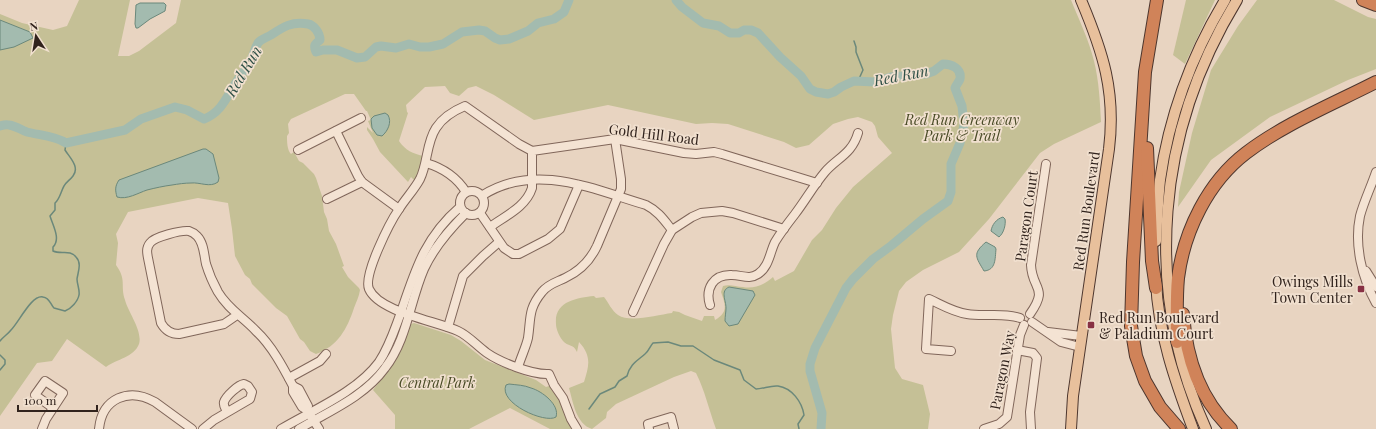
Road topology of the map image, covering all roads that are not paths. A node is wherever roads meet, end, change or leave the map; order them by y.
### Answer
1 (1081, 0) edge
2 (1157, 0) edge
3 (1225, 0) edge
4 (1236, 0) edge
5 (1364, 0) edge
6 (1376, 5) edge
7 (1151, 34) junction
8 (1376, 82) edge
9 (361, 118) dead end
10 (336, 131) junction
11 (858, 134) dead end
12 (615, 139) junction
13 (1259, 144) junction
14 (298, 150) dead end
15 (532, 151) junction
16 (426, 163) junction
17 (1046, 164) dead end
18 (1376, 172) edge
19 (532, 179) junction
20 (362, 182) junction
21 (817, 183) junction
22 (579, 185) junction
23 (466, 192) junction
24 (483, 195) junction
25 (618, 197) junction
26 (327, 199) dead end
27 (399, 209) junction
28 (463, 210) junction
29 (480, 213) junction
30 (490, 227) junction
31 (784, 229) junction
32 (672, 230) junction
33 (500, 242) junction
34 (1361, 264) junction
35 (1156, 288) junction
36 (1376, 288) edge
37 (1376, 303) edge
38 (710, 305) dead end
39 (632, 312) dead end
40 (405, 314) junction
41 (237, 315) junction
42 (1027, 320) junction
43 (448, 327) junction
44 (1047, 331) junction
45 (1081, 336) junction
46 (1177, 342) junction
47 (1080, 347) junction
48 (1017, 350) junction
49 (951, 351) dead end
50 (326, 354) dead end
51 (518, 367) junction
52 (289, 378) junction
53 (53, 408) dead end
54 (308, 411) junction
55 (227, 412) dead end
56 (314, 420) junction
57 (42, 429) edge
58 (99, 429) edge
59 (192, 429) edge
60 (203, 429) edge
61 (281, 429) edge
62 (299, 429) edge
63 (318, 429) edge
64 (577, 429) edge
65 (649, 429) edge
66 (674, 429) edge
67 (984, 429) edge
68 (1031, 429) edge
69 (1071, 429) edge
70 (1179, 429) edge
71 (1193, 429) edge
72 (1206, 429) edge
73 (1231, 429) edge

1 - 45 main road, Red Run Boulevard
2 - 7 highway
3 - 35 main road
4 - 46 main road
5 - 6 highway
7 - 35 highway
7 - 70 highway
8 - 13 highway
9 - 10 street
10 - 14 street
10 - 20 street
11 - 21 street
12 - 15 street, Gold Hill Road
12 - 21 street, Gold Hill Road
12 - 25 street
13 - 46 highway
13 - 73 highway
15 - 16 street
15 - 19 street
16 - 23 street
16 - 27 street
17 - 42 street, Paragon Court
18 - 34 street
19 - 22 street
19 - 24 street
19 - 30 street
20 - 26 street
20 - 27 street
21 - 31 street
22 - 25 street
22 - 33 street
23 - 24 street
23 - 28 street
24 - 29 street
25 - 32 street
25 - 51 street
27 - 40 street
28 - 29 street
28 - 40 street
29 - 30 street
30 - 33 street
31 - 32 street
31 - 38 street
32 - 39 street
33 - 43 street
34 - 36 street
34 - 37 street
35 - 71 main road
40 - 43 street
40 - 54 street
40 - 56 street
41 - 41 street
41 - 52 street
42 - 44 street
42 - 48 street, Paragon Way
42 - 49 street
43 - 51 street
44 - 45 street
44 - 47 street
45 - 47 main road, Red Run Boulevard
46 - 72 main road
47 - 69 main road, Red Run Boulevard
48 - 67 street, Paragon Way
48 - 68 street
50 - 52 street
51 - 64 street
52 - 54 street
53 - 57 street
54 - 56 street
54 - 61 street
55 - 60 street
56 - 62 street
56 - 63 street
58 - 59 street
65 - 66 street

